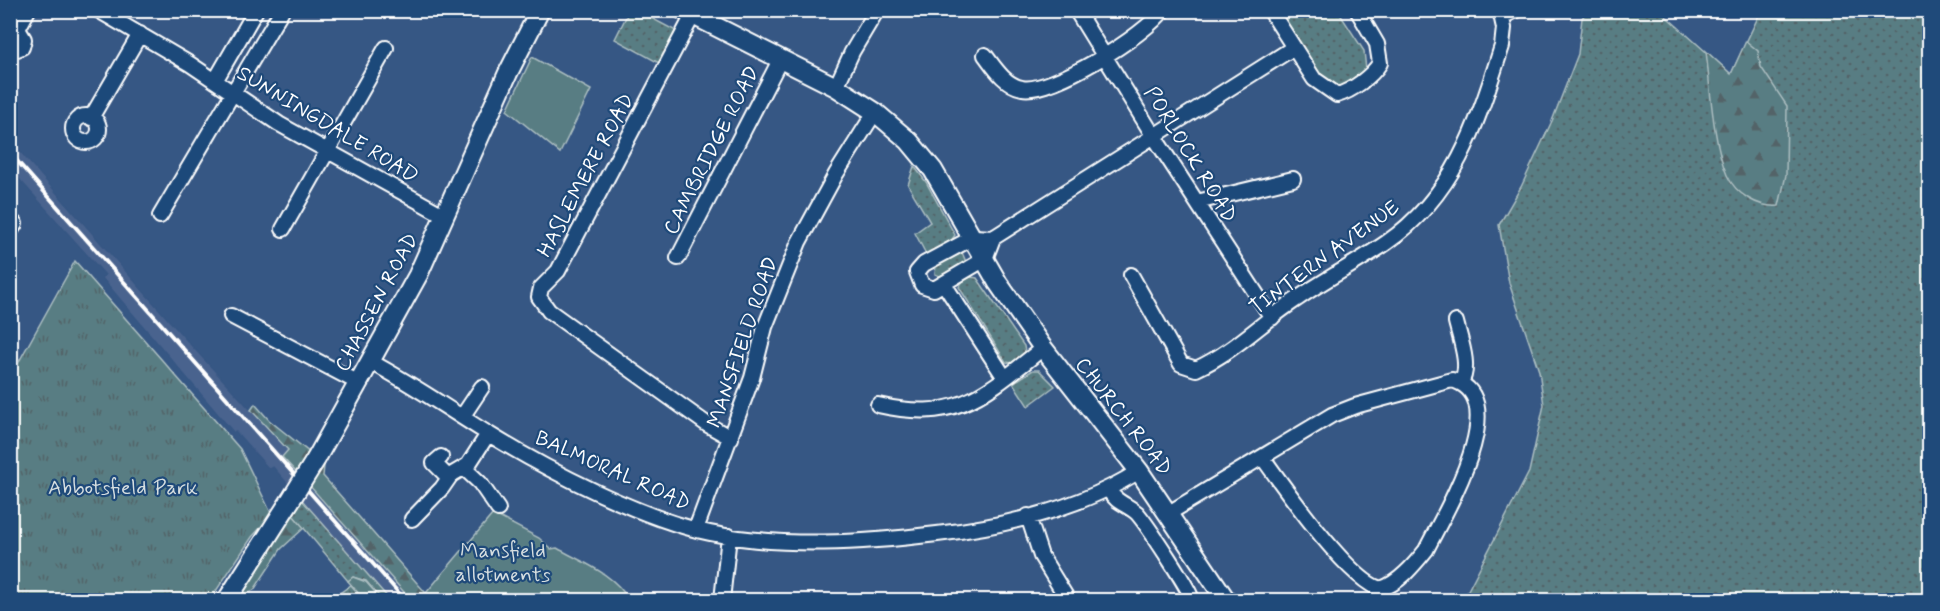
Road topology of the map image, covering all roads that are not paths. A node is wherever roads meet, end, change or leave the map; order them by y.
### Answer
1 (28, 10) edge
2 (98, 10) edge
3 (256, 10) edge
4 (282, 10) edge
5 (540, 10) edge
6 (877, 10) edge
7 (1076, 10) edge
8 (1163, 10) edge
9 (1270, 10) edge
10 (1357, 10) edge
11 (1517, 10) edge
12 (688, 13) edge
13 (1501, 13) edge
14 (14, 28) edge
15 (140, 34) junction
16 (386, 48) dead end
17 (1293, 48) junction
18 (10, 52) edge
19 (985, 55) dead end
20 (1104, 55) junction
21 (780, 60) junction
22 (214, 81) junction
23 (836, 87) junction
24 (232, 93) junction
25 (875, 112) junction
26 (92, 118) dead end
27 (1153, 135) junction
28 (328, 151) junction
29 (1293, 179) dead end
30 (1197, 202) junction
31 (160, 216) dead end
32 (445, 216) junction
33 (283, 229) dead end
34 (974, 237) junction
35 (993, 237) junction
36 (678, 258) dead end
37 (985, 259) junction
38 (1131, 275) dead end
39 (944, 284) junction
40 (231, 316) dead end
41 (1272, 318) junction
42 (1456, 322) dead end
43 (1043, 348) junction
44 (370, 362) junction
45 (1005, 378) junction
46 (359, 382) junction
47 (1461, 382) junction
48 (482, 387) dead end
49 (878, 405) dead end
50 (462, 417) junction
51 (488, 434) junction
52 (731, 438) junction
53 (441, 457) dead end
54 (1263, 458) junction
55 (464, 468) junction
56 (1139, 471) junction
57 (448, 477) junction
58 (1109, 490) junction
59 (498, 509) dead end
60 (1169, 513) junction
61 (1028, 516) junction
62 (413, 520) dead end
63 (696, 530) junction
64 (729, 536) junction
65 (1385, 594) edge
66 (226, 600) edge
67 (722, 600) edge
68 (1068, 600) edge
69 (1192, 600) edge
70 (1226, 600) edge

1 - 14 street
2 - 15 street, SUNNINGDALE ROAD
3 - 22 street
4 - 24 street
5 - 32 main road, CHASSEN ROAD
6 - 23 street
7 - 20 street, PORLOCK ROAD
8 - 20 street
9 - 17 street
10 - 17 street
11 - 13 street, TINTERN AVENUE
12 - 21 main road, CHURCH ROAD
12 - 52 street, HASLEMERE ROAD
13 - 41 street, TINTERN AVENUE
14 - 18 street
15 - 22 street, SUNNINGDALE ROAD
15 - 26 street
16 - 28 street
17 - 27 street
19 - 20 street
20 - 27 street, PORLOCK ROAD
21 - 23 main road, CHURCH ROAD
21 - 36 street, CAMBRIDGE ROAD
22 - 24 street, SUNNINGDALE ROAD
23 - 25 main road, CHURCH ROAD
24 - 28 street, SUNNINGDALE ROAD
24 - 31 street
25 - 34 main road, CHURCH ROAD
25 - 52 street, MANSFIELD ROAD
27 - 30 street, PORLOCK ROAD
27 - 35 street
28 - 32 street, SUNNINGDALE ROAD
28 - 33 street
29 - 30 street
30 - 41 street, PORLOCK ROAD
32 - 44 main road, CHASSEN ROAD
34 - 35 street
34 - 37 main road, CHURCH ROAD
34 - 39 street
35 - 37 street
37 - 39 street
37 - 43 main road, CHURCH ROAD
38 - 41 street, TINTERN AVENUE
39 - 45 street
40 - 46 street
42 - 47 street
43 - 45 street
43 - 56 main road, CHURCH ROAD
44 - 46 main road, CHASSEN ROAD
44 - 50 street, BALMORAL ROAD
45 - 49 street
46 - 66 main road, CHASSEN ROAD, bridge
47 - 54 street
47 - 65 street
48 - 50 street
50 - 51 street, BALMORAL ROAD
51 - 55 street
51 - 63 street, BALMORAL ROAD
52 - 63 street, MANSFIELD ROAD
53 - 57 street
54 - 60 street
54 - 65 street
55 - 57 street
55 - 59 street
56 - 58 street, BALMORAL ROAD
56 - 60 main road, CHURCH ROAD
57 - 62 street
58 - 61 street, BALMORAL ROAD
58 - 69 street
60 - 70 main road, CHURCH ROAD
61 - 64 street, BALMORAL ROAD
61 - 68 street
63 - 64 street, BALMORAL ROAD
64 - 67 street

